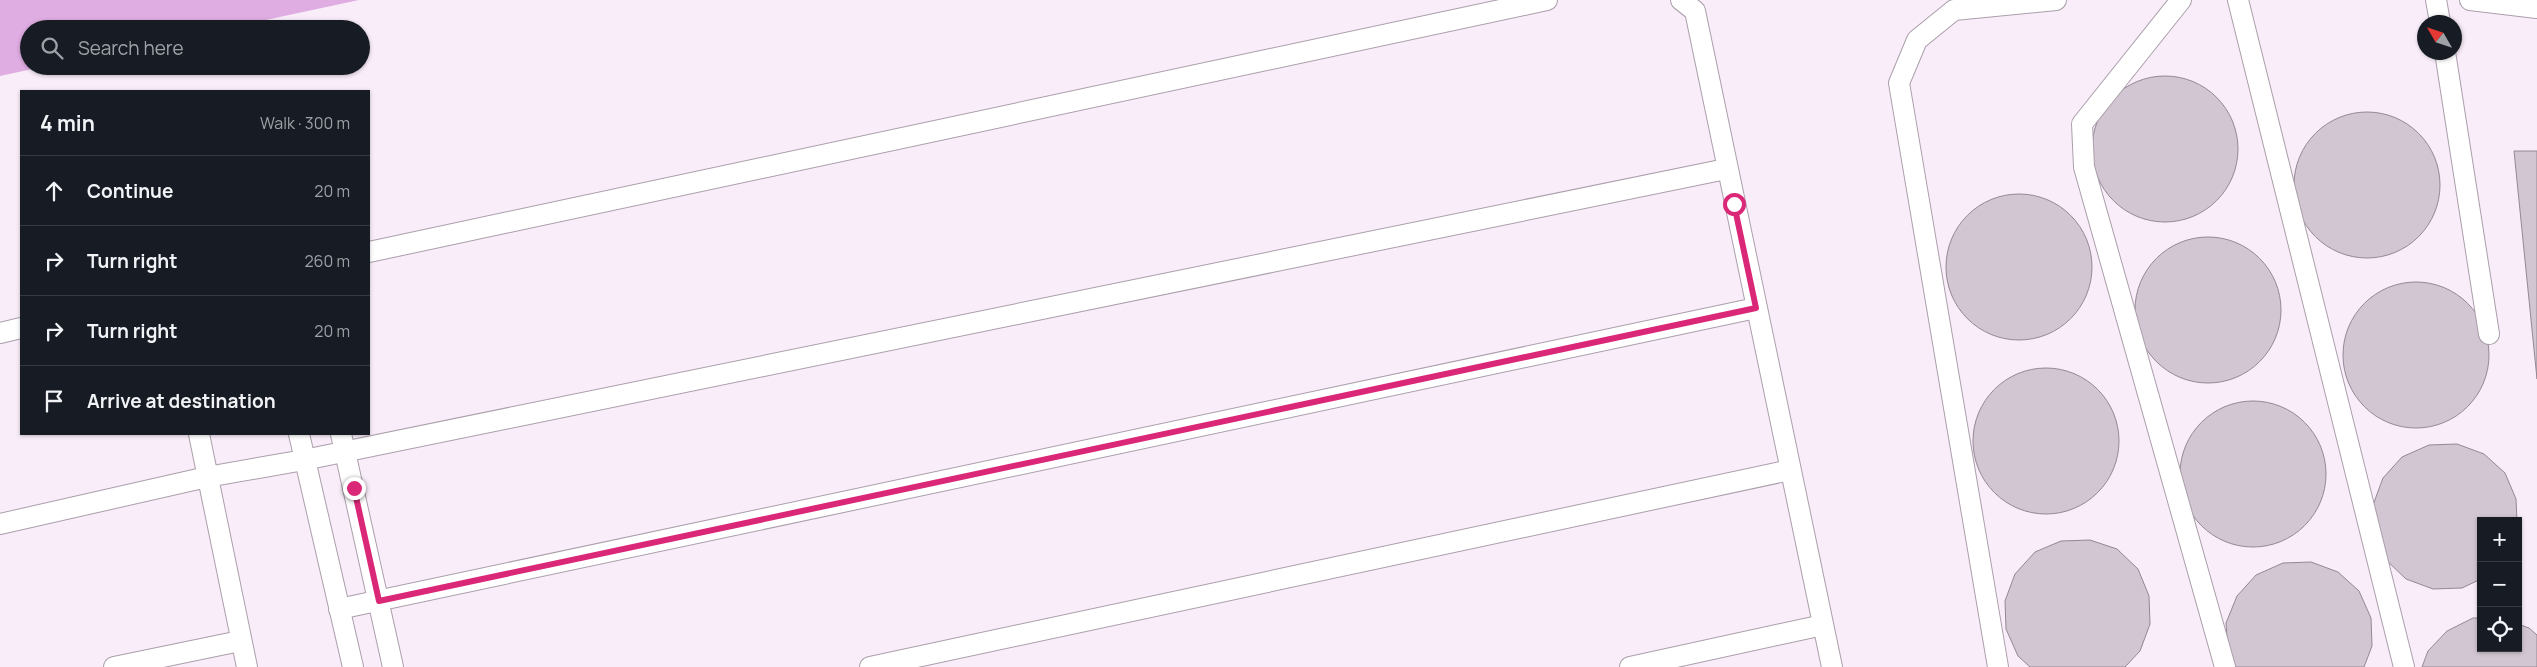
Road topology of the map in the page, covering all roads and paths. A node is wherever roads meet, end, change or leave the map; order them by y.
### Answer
1 (1547, 0) edge
2 (1681, 0) edge
3 (2056, 0) edge
4 (2181, 0) edge
5 (2238, 0) edge
6 (2436, 0) edge
7 (2470, 0) edge
8 (2537, 8) edge
9 (2439, 15) edge
10 (2446, 60) edge
11 (1726, 169) junction
12 (370, 252) edge
13 (1756, 308) junction
14 (20, 328) edge
15 (0, 333) edge
16 (2489, 334) dead end
17 (199, 435) edge
18 (299, 435) edge
19 (343, 442) edge
20 (304, 460) junction
21 (1790, 470) junction
22 (207, 477) junction
23 (0, 524) edge
24 (379, 601) junction
25 (339, 609) junction
26 (1823, 625) junction
27 (240, 641) junction
28 (114, 667) edge
29 (247, 667) edge
30 (353, 667) edge
31 (394, 667) edge
32 (870, 667) edge
33 (1630, 667) edge
34 (1832, 667) edge
35 (1998, 667) edge
36 (2225, 667) edge
37 (2404, 667) edge

1 - 12 lane
2 - 11 lane
3 - 35 lane
4 - 36 lane
5 - 37 lane
6 - 9 lane
7 - 8 lane
10 - 16 lane
11 - 13 lane
11 - 19 lane
13 - 21 lane
13 - 24 lane
14 - 15 lane
17 - 22 lane
18 - 20 lane
19 - 20 lane
19 - 24 lane
20 - 22 lane
20 - 25 lane
21 - 26 lane
21 - 32 lane
22 - 23 lane
22 - 27 lane
24 - 25 lane
24 - 31 lane
25 - 30 lane
26 - 33 lane
26 - 34 lane
27 - 28 lane
27 - 29 lane

